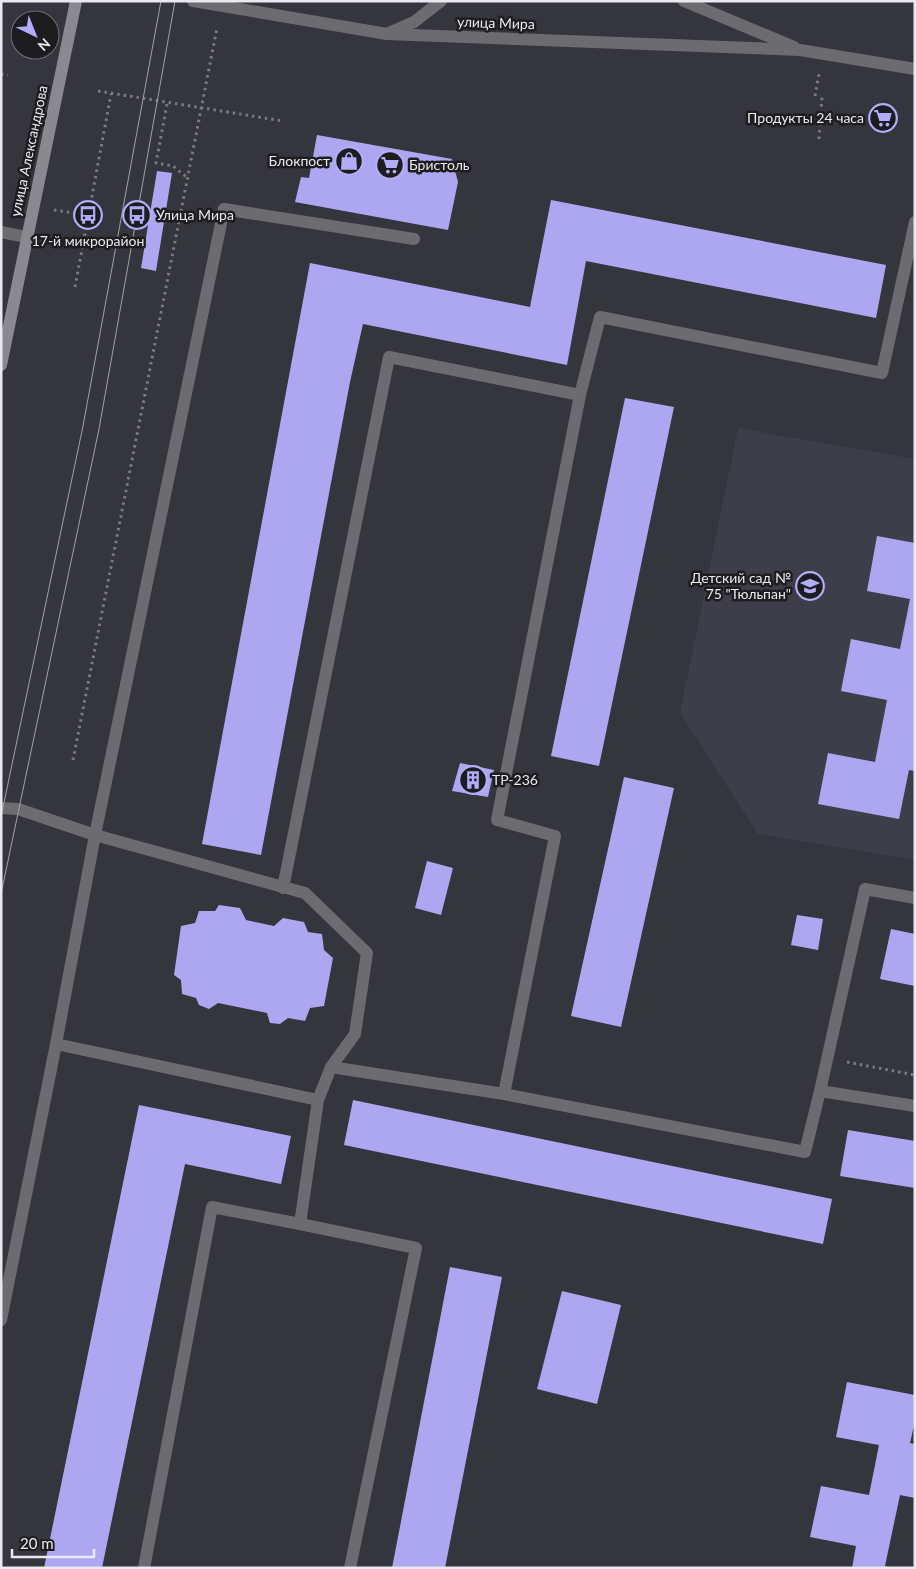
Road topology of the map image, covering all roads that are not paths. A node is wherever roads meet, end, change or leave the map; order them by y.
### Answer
1 (76, 1) edge
2 (193, 1) edge
3 (441, 1) edge
4 (684, 1) edge
5 (387, 34) junction
6 (800, 50) junction
7 (915, 69) edge
8 (915, 222) edge
9 (1, 232) edge
10 (26, 237) junction
11 (414, 239) dead end
12 (1, 365) edge
13 (580, 395) junction
14 (1, 808) edge
15 (95, 835) junction
16 (283, 888) junction
17 (915, 898) edge
18 (56, 1044) junction
19 (331, 1067) junction
20 (820, 1091) junction
21 (504, 1094) junction
22 (318, 1100) junction
23 (915, 1106) edge
24 (300, 1224) junction
25 (1, 1320) edge
26 (144, 1568) edge
27 (350, 1568) edge

1 - 10 main road, улица Александрова
2 - 5 street, улица Мира
3 - 5 street
4 - 6 street, улица Мира
5 - 6 street, улица Мира
6 - 7 street, улица Мира
8 - 13 street
9 - 10 street
10 - 12 main road, улица Александрова
11 - 15 street
13 - 16 street
13 - 21 street
14 - 15 street
15 - 16 street
15 - 18 street
16 - 19 street
17 - 20 street
18 - 22 street
18 - 25 street
19 - 21 street
19 - 22 street
20 - 21 street
20 - 23 street
22 - 24 street
24 - 26 street
24 - 27 street

